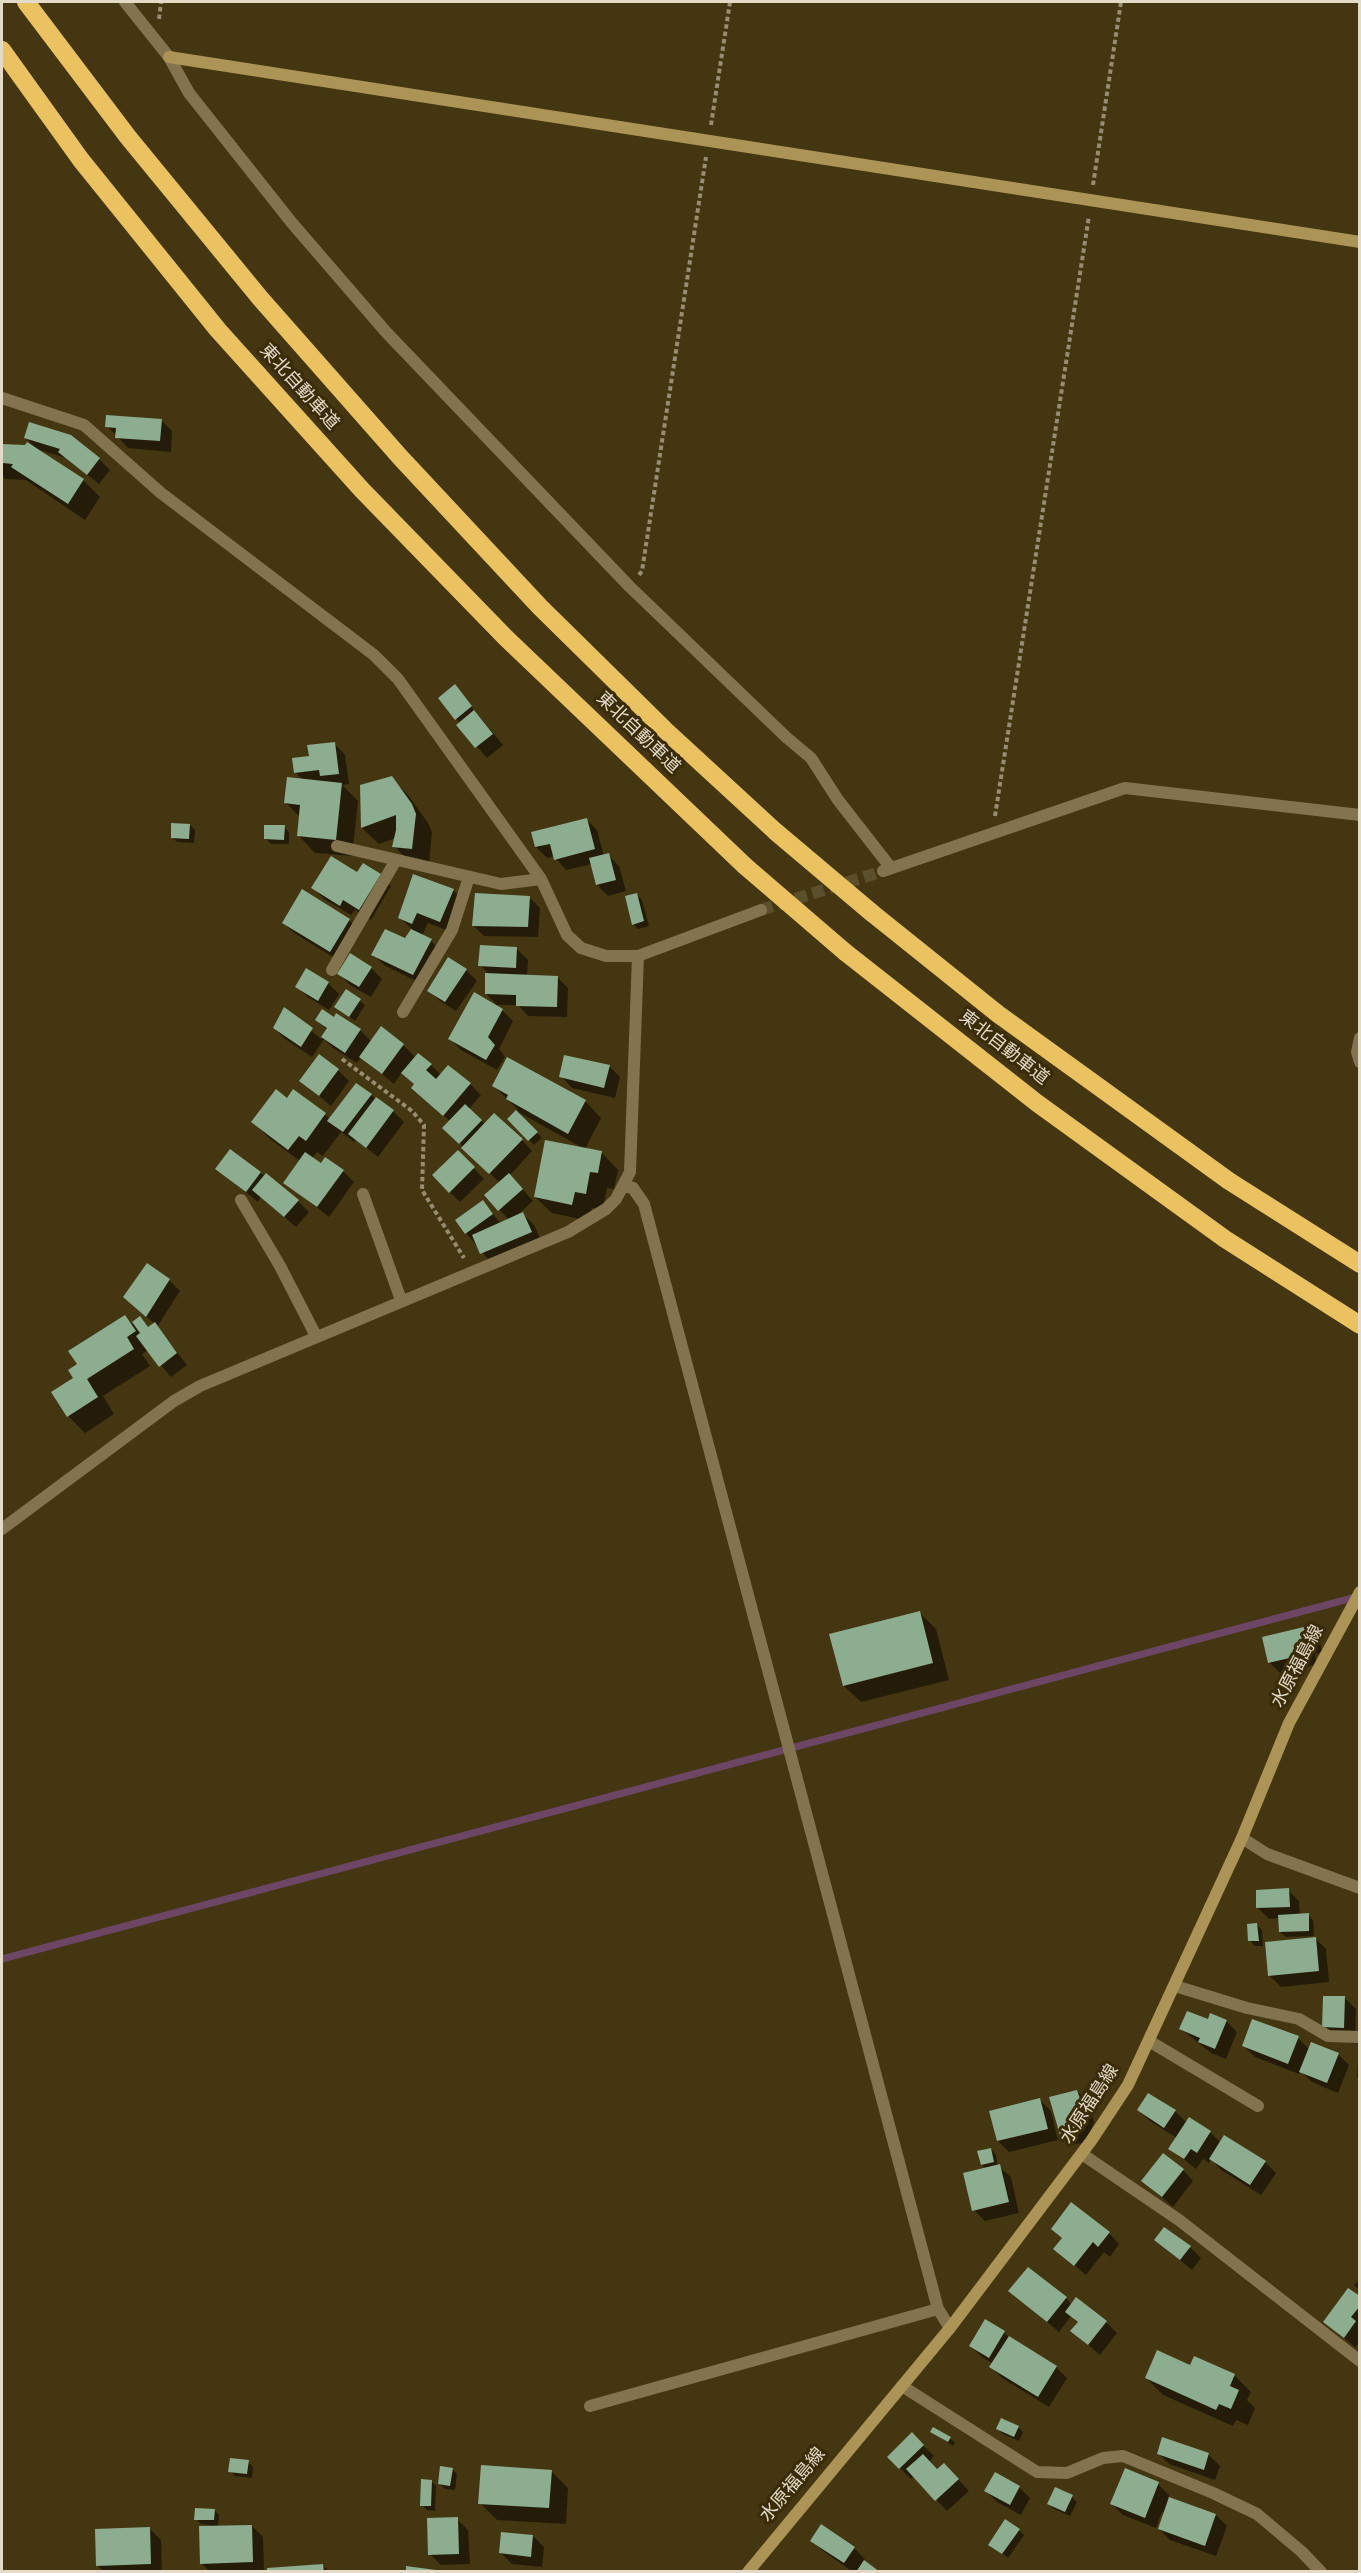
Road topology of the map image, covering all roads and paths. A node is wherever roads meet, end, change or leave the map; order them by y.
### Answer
1 (26, 2) edge
2 (125, 2) edge
3 (730, 2) edge
4 (1121, 2) edge
5 (2, 50) edge
6 (169, 57) junction
7 (709, 141) junction
8 (1091, 200) junction
9 (1359, 242) edge
10 (2, 398) edge
11 (629, 586) junction
12 (1359, 815) edge
13 (993, 834) junction
14 (337, 846) dead end
15 (396, 860) junction
16 (469, 877) junction
17 (541, 879) junction
18 (761, 910) tunnel mouth
19 (638, 956) junction
20 (332, 970) dead end
21 (403, 1012) dead end
22 (1359, 1038) edge
23 (342, 1059) dead end
24 (1359, 1062) edge
25 (623, 1186) junction
26 (363, 1194) dead end
27 (241, 1200) dead end
28 (1359, 1264) edge
29 (473, 1271) junction
30 (401, 1300) junction
31 (1359, 1325) edge
32 (316, 1335) junction
33 (2, 1529) edge
34 (1359, 1592) edge
35 (1242, 1838) junction
36 (1359, 1888) edge
37 (1175, 1986) junction
38 (1359, 2037) edge
39 (1149, 2041) junction
40 (1258, 2106) dead end
41 (1082, 2154) junction
42 (938, 2308) junction
43 (950, 2328) junction
44 (1359, 2361) edge
45 (902, 2386) junction
46 (590, 2406) dead end
47 (748, 2571) edge
48 (1321, 2571) edge

1 - 28 highway, 東北自動車道, bridge
2 - 6 street
3 - 7 path
4 - 8 path
5 - 31 highway, 東北自動車道, bridge
6 - 7 street
6 - 11 street
7 - 8 street
7 - 11 path
8 - 9 street
8 - 13 path
10 - 17 street
11 - 13 street
12 - 13 street
14 - 15 street
15 - 16 street
15 - 20 street
16 - 17 street
16 - 21 street
17 - 19 street
18 - 19 street
19 - 25 street
22 - 24 street
23 - 29 path
25 - 29 street
25 - 42 street
26 - 30 street
27 - 32 street
29 - 30 street
30 - 32 street
32 - 33 street
34 - 35 street, 水原福島線
35 - 36 street
35 - 37 street, 水原福島線
37 - 38 street
37 - 39 street, 水原福島線
39 - 40 street
39 - 41 street, 水原福島線
41 - 43 street, 水原福島線
41 - 44 street
42 - 43 street
42 - 46 street
43 - 45 street, 水原福島線
45 - 47 street, 水原福島線
45 - 48 street

